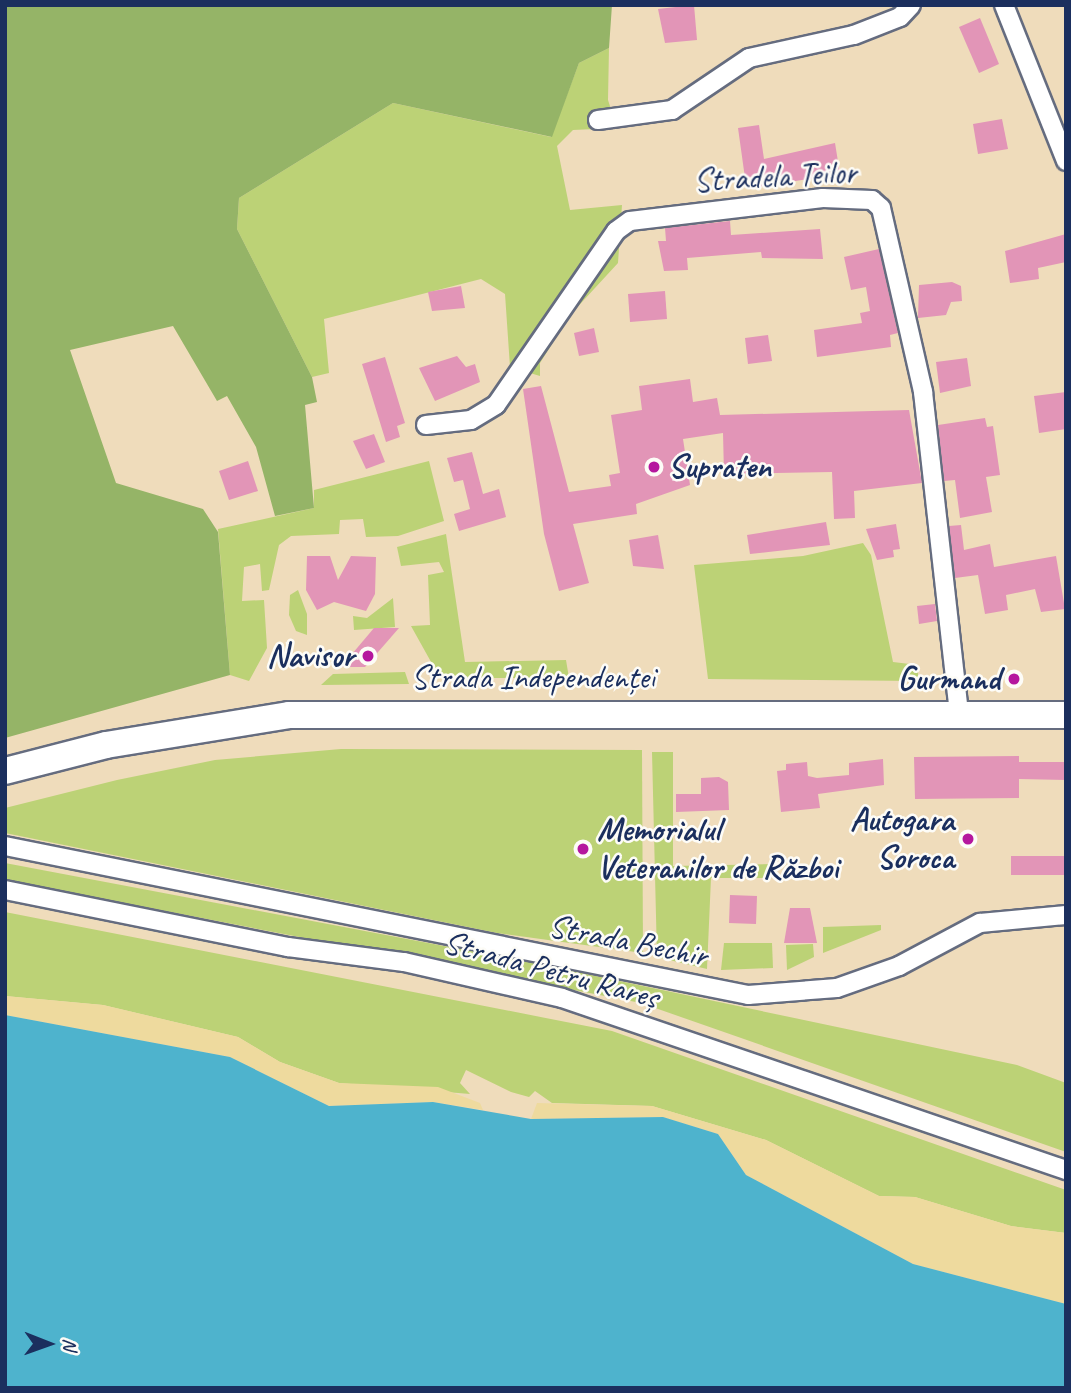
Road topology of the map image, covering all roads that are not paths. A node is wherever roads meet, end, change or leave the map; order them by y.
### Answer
1 (911, 5) edge
2 (1004, 5) edge
3 (598, 120) dead end
4 (1066, 160) edge
5 (426, 425) dead end
6 (959, 715) junction
7 (1066, 715) edge
8 (5, 771) edge
9 (5, 846) edge
10 (5, 890) edge
11 (1066, 915) edge
12 (1066, 1170) edge

1 - 3 street
2 - 4 street
5 - 6 street, Stradela Teilor
6 - 7 main road, Strada Independenței
6 - 8 main road, Strada Independenței
9 - 11 street, Strada Bechir
10 - 12 street, Strada Petru Rareș

